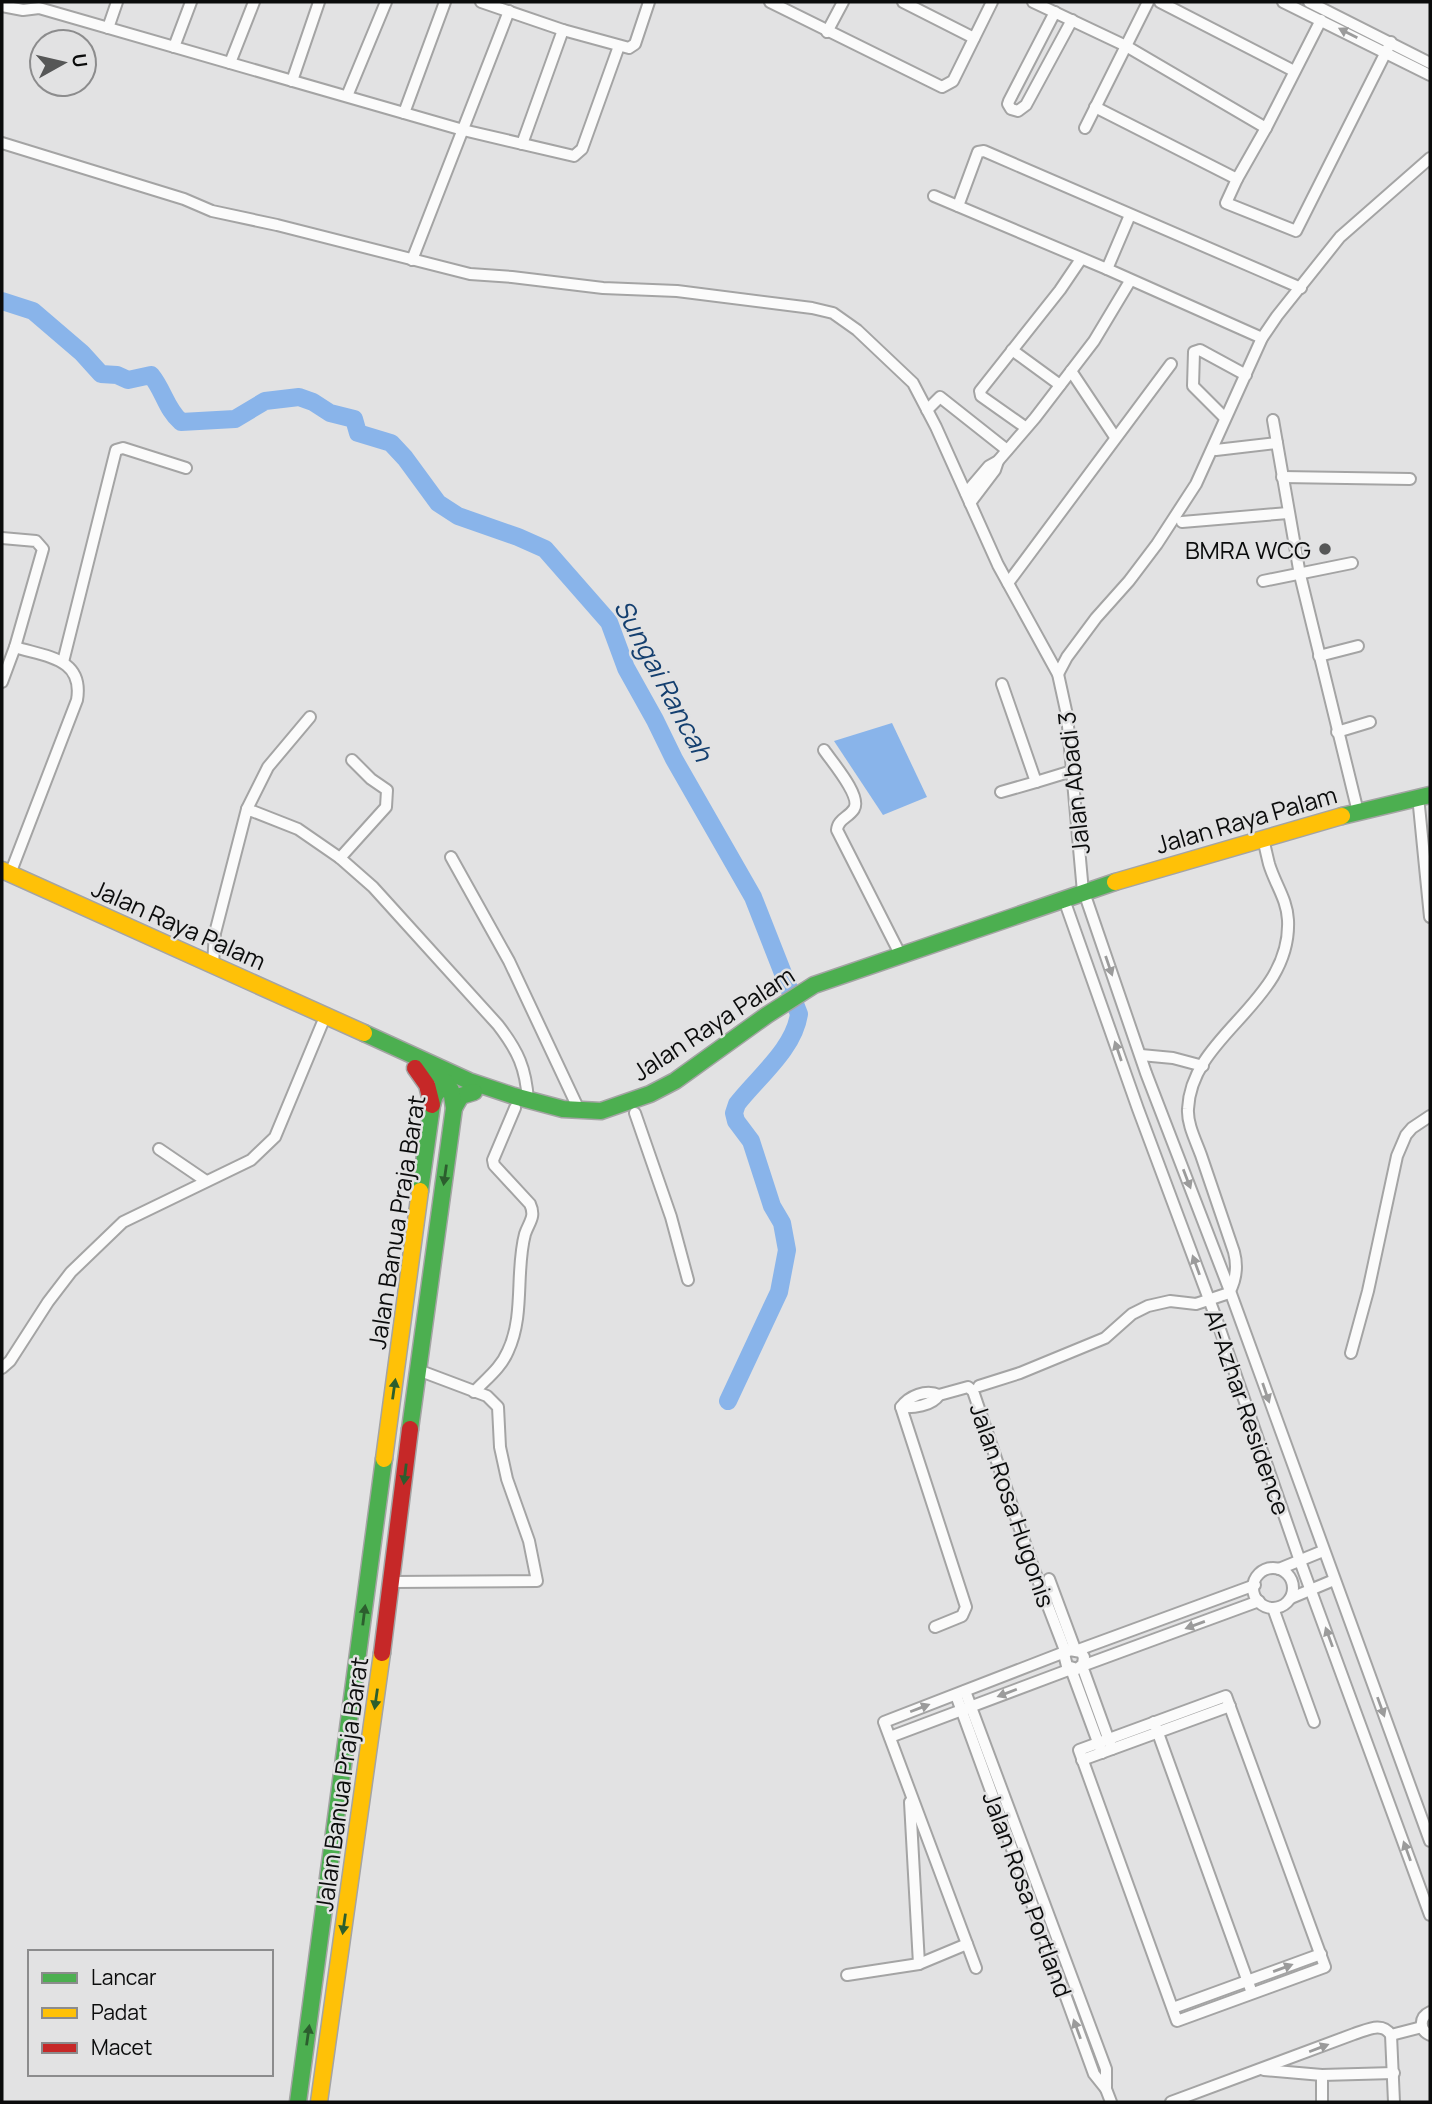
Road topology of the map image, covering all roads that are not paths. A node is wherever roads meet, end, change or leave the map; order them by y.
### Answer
1 (117, 2) edge
2 (191, 2) edge
3 (254, 2) edge
4 (319, 2) edge
5 (386, 2) edge
6 (445, 2) edge
7 (481, 2) edge
8 (649, 2) edge
9 (769, 2) edge
10 (842, 2) edge
11 (902, 2) edge
12 (992, 2) edge
13 (1033, 2) edge
14 (1148, 2) edge
15 (1160, 2) edge
16 (1283, 2) edge
17 (1309, 2) edge
18 (40, 5) edge
19 (1322, 5) edge
20 (2, 6) edge
21 (509, 11) junction
22 (1055, 12) junction
23 (1072, 20) junction
24 (1321, 20) junction
25 (108, 28) junction
26 (563, 30) junction
27 (827, 32) junction
28 (1041, 37) junction
29 (974, 38) junction
30 (619, 46) junction
31 (1058, 46) junction
32 (1126, 46) junction
33 (174, 47) junction
34 (1388, 47) junction
35 (230, 63) junction
36 (1430, 63) edge
37 (1294, 71) junction
38 (1430, 75) edge
39 (1021, 77) junction
40 (292, 81) junction
41 (1037, 85) junction
42 (347, 96) junction
43 (1095, 107) junction
44 (404, 113) junction
45 (1085, 128) dead end
46 (1266, 128) junction
47 (463, 130) junction
48 (2, 143) edge
49 (522, 144) junction
50 (1430, 158) edge
51 (1237, 179) junction
52 (934, 196) dead end
53 (958, 206) junction
54 (1130, 215) junction
55 (1081, 258) junction
56 (412, 260) junction
57 (1107, 269) junction
58 (1130, 281) junction
59 (1301, 288) junction
60 (1262, 338) junction
61 (1012, 350) junction
62 (1171, 363) dead end
63 (1071, 371) junction
64 (1246, 375) junction
65 (1060, 385) junction
66 (927, 410) junction
67 (1225, 418) junction
68 (1273, 420) dead end
69 (1025, 427) junction
70 (1115, 437) junction
71 (1277, 443) junction
72 (1007, 450) junction
73 (1216, 450) dead end
74 (186, 468) dead end
75 (1282, 477) junction
76 (1410, 479) dead end
77 (968, 498) junction
78 (1288, 513) junction
79 (1182, 522) dead end
80 (2, 538) edge
81 (1352, 564) dead end
82 (1300, 575) junction
83 (1263, 581) dead end
84 (1008, 583) junction
85 (1358, 646) dead end
86 (15, 647) junction
87 (1319, 656) junction
88 (63, 662) junction
89 (1058, 674) junction
90 (2, 682) edge
91 (1002, 684) dead end
92 (310, 717) dead end
93 (1370, 722) dead end
94 (1337, 732) junction
95 (824, 750) dead end
96 (352, 760) dead end
97 (1072, 771) junction
98 (1036, 782) junction
99 (1001, 792) dead end
100 (1426, 802) edge
101 (247, 809) junction
102 (1357, 812) junction
103 (1264, 843) junction
104 (452, 857) dead end
105 (340, 858) junction
106 (5, 876) edge
107 (1085, 896) junction
108 (69, 907) junction
109 (1067, 908) junction
110 (1430, 917) edge
111 (991, 928) junction
112 (900, 954) junction
113 (214, 964) junction
114 (795, 1000) junction
115 (780, 1010) junction
116 (322, 1024) junction
117 (1141, 1055) junction
118 (422, 1065) junction
119 (1203, 1066) junction
120 (446, 1082) junction
121 (472, 1086) junction
122 (522, 1104) junction
123 (432, 1105) junction
124 (454, 1108) junction
125 (580, 1112) junction
126 (635, 1113) junction
127 (1430, 1116) edge
128 (159, 1149) dead end
129 (206, 1181) junction
130 (688, 1280) dead end
131 (1230, 1291) junction
132 (1209, 1301) junction
133 (1237, 1310) junction
134 (1216, 1318) junction
135 (1351, 1353) dead end
136 (2, 1368) edge
137 (418, 1370) junction
138 (979, 1386) dead end
139 (474, 1392) junction
140 (1323, 1551) junction
141 (1300, 1561) junction
142 (1279, 1569) junction
143 (1049, 1579) dead end
144 (1334, 1580) junction
145 (392, 1582) junction
146 (1255, 1585) junction
147 (1311, 1589) junction
148 (1224, 1596) junction
149 (1291, 1598) junction
150 (1259, 1601) junction
151 (1273, 1608) junction
152 (1229, 1612) junction
153 (934, 1627) dead end
154 (1071, 1652) junction
155 (1076, 1667) junction
156 (960, 1693) junction
157 (966, 1708) junction
158 (1314, 1722) dead end
159 (1156, 1727) junction
160 (890, 1737) junction
161 (1105, 1746) junction
162 (909, 1790) junction
163 (1430, 1841) edge
164 (1430, 1915) edge
165 (967, 1944) junction
166 (1321, 1954) junction
167 (919, 1964) junction
168 (976, 1968) dead end
169 (847, 1975) dead end
170 (1248, 1980) junction
171 (1252, 1993) junction
172 (1173, 2008) junction
173 (1430, 2012) edge
174 (1426, 2031) edge
175 (1391, 2035) junction
176 (1258, 2070) junction
177 (1394, 2073) junction
178 (1322, 2076) junction
179 (298, 2102) edge
180 (319, 2102) edge
181 (1111, 2102) edge
182 (1171, 2102) edge
183 (1322, 2102) edge
184 (1394, 2102) edge

1 - 25 street
2 - 33 street
3 - 35 street
4 - 40 street
5 - 42 street
6 - 44 street
7 - 21 street
8 - 30 street
9 - 27 street
10 - 27 street
11 - 29 street
12 - 29 street
13 - 22 street
14 - 32 street
15 - 37 street
16 - 24 street
17 - 19 street
18 - 20 street
18 - 25 street
19 - 34 street
21 - 26 street
21 - 47 street
22 - 23 street
22 - 28 street
23 - 31 street
23 - 32 street
34 -> 24 street
24 - 37 street
25 - 33 street
26 - 30 street
26 - 49 street
27 - 29 street
28 - 31 street
28 - 39 street
30 - 49 street
31 - 41 street
32 - 43 street
32 - 46 street
33 - 35 street
34 - 36 street
34 - 38 street
34 - 51 street
35 - 40 street
37 - 46 street
39 - 41 street
39 - 41 street
40 - 42 street
42 - 44 street
43 - 45 street
43 - 51 street
44 - 47 street
46 - 51 street
47 - 49 street
47 - 56 street
48 - 56 street, Jalan Abadi 3
50 - 59 street
52 - 53 street
53 - 54 street
53 - 55 street
54 - 57 street
54 - 59 street
55 - 57 street
55 - 61 street
56 - 66 street, Jalan Abadi 3
57 - 58 street
58 - 60 street
58 - 63 street
59 - 60 street
60 - 64 street
61 - 65 street
61 - 69 street
62 - 70 street
63 - 65 street
63 - 70 street
64 - 67 street
64 - 67 street
65 - 69 street
66 - 72 street
66 - 77 street, Jalan Abadi 3
67 - 89 street
68 - 71 street
69 - 72 street
70 - 84 street
71 - 73 street
71 - 75 street
72 - 77 street
74 - 88 street
75 - 76 street
75 - 78 street
77 - 84 street, Jalan Abadi 3
78 - 79 street
78 - 82 street
80 - 86 street
81 - 82 street
82 - 83 street
82 - 87 street
84 - 89 street, Jalan Abadi 3
85 - 87 street
86 - 88 street
86 - 90 street
87 - 94 street
88 - 106 street
89 - 97 street, Jalan Abadi 3
91 - 98 street
92 - 101 street
93 - 94 street
94 - 102 street
95 - 112 street
96 - 105 street
97 - 98 street
97 - 107 street, Jalan Abadi 3
98 - 99 street
100 - 102 main road, Jalan Raya Palam
100 - 103 main road, Jalan Raya Palam
100 - 110 street
101 - 105 street
101 - 113 street
102 - 103 main road, Jalan Raya Palam
103 - 107 main road, Jalan Raya Palam
103 - 119 street
104 - 125 street
105 - 122 street
106 - 108 main road, Jalan Raya Palam
107 - 109 main road, Jalan Raya Palam
107 - 111 main road, Jalan Raya Palam
107 -> 117 street, Al-Azhar Residence
108 - 113 main road, Jalan Raya Palam
108 - 116 main road, Jalan Raya Palam
109 - 111 main road, Jalan Raya Palam
132 -> 109 street, Al-Azhar Residence
111 - 112 main road, Jalan Raya Palam
111 - 114 main road, Jalan Raya Palam
112 - 114 main road, Jalan Raya Palam
113 - 118 main road, Jalan Raya Palam
114 - 115 main road, Jalan Raya Palam
115 - 125 main road, Jalan Raya Palam
115 - 126 main road, Jalan Raya Palam
116 - 118 main road, Jalan Raya Palam
116 - 129 street
117 - 119 street
117 -> 131 street, Al-Azhar Residence
118 - 120 main road
118 - 121 main road, Jalan Raya Palam
118 - 123 main road
119 - 131 street
120 - 121 main road, Jalan Raya Palam
120 - 123 main road, Jalan Banua Praja Barat
120 - 124 main road, Jalan Banua Praja Barat
121 - 122 main road, Jalan Raya Palam
121 - 124 main road
122 - 125 main road, Jalan Raya Palam
122 - 126 main road, Jalan Raya Palam
122 - 139 street
179 -> 123 main road, Jalan Banua Praja Barat
124 -> 137 main road, Jalan Banua Praja Barat
126 - 130 street
127 - 135 street
128 - 129 street
129 - 136 street
131 - 132 street
131 - 133 street, Al-Azhar Residence
132 - 134 street, Al-Azhar Residence
132 - 138 street
133 - 134 street
133 -> 140 street, Al-Azhar Residence
134 - 141 street, Al-Azhar Residence
137 - 139 street
137 -> 145 main road, Jalan Banua Praja Barat
139 - 145 street
140 - 141 street
140 - 144 street, Al-Azhar Residence
141 - 142 street
141 - 147 street, Al-Azhar Residence
142 - 146 street
142 - 149 street
143 - 154 street, Jalan Rosa Hugonis
144 - 147 street
144 -> 163 street, Al-Azhar Residence
145 -> 180 main road, Jalan Banua Praja Barat
146 - 148 street
146 - 150 street
147 - 149 street
164 -> 147 street, Al-Azhar Residence
148 - 152 street
148 - 154 street
149 - 151 street
150 - 151 street
150 - 152 street
151 - 158 street
152 -> 155 street
153 - 154 street, Jalan Rosa Hugonis
154 - 155 street
154 - 155 street
154 - 156 street
155 -> 157 street
155 - 161 street
156 - 157 street, Jalan Rosa Portland
160 -> 156 street
157 - 160 street
157 - 181 street, Jalan Rosa Portland
159 - 161 street
159 - 166 street
159 - 170 street
160 - 162 street
161 - 172 street
162 - 165 street
162 - 167 street
165 - 167 street
165 - 168 street
170 -> 166 street
166 - 171 street
167 - 169 street
170 - 171 street
170 - 172 street
171 - 172 street
173 - 174 street
174 - 175 street
176 -> 175 street
175 - 177 street
176 - 178 street
176 - 182 street
177 - 178 street
177 - 184 street
178 - 183 street

